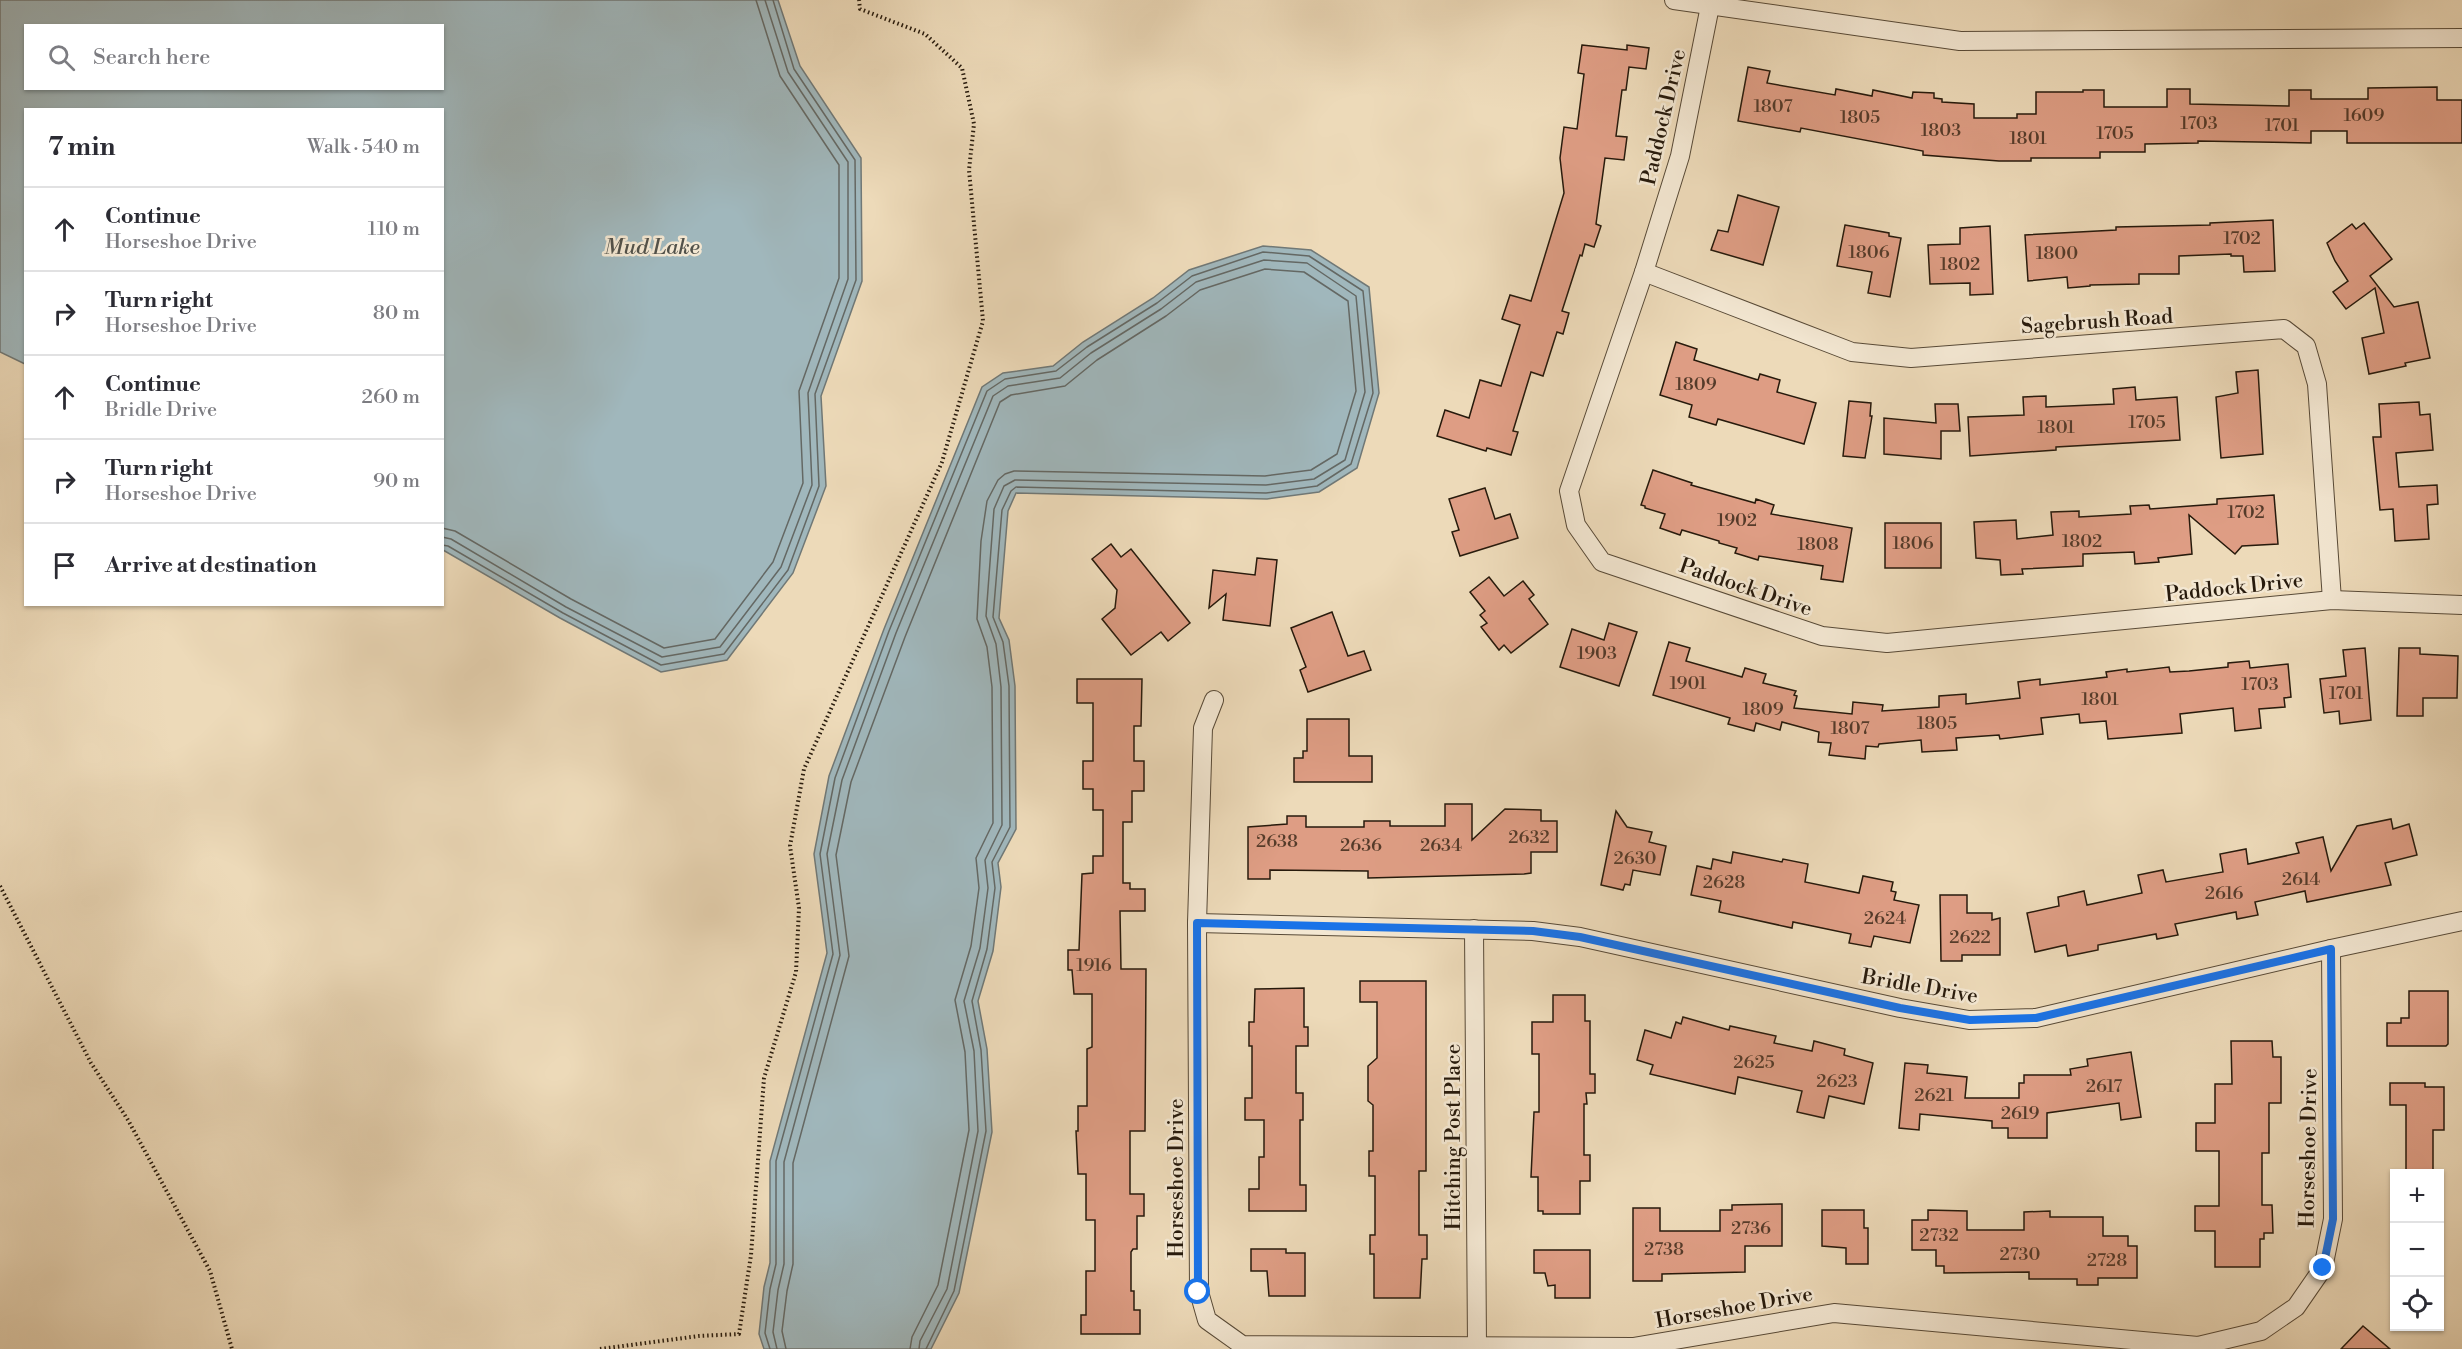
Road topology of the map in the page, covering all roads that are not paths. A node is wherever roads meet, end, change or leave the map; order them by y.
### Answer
1 (1674, 0) edge
2 (1710, 6) junction
3 (2462, 38) edge
4 (1644, 272) junction
5 (2332, 600) junction
6 (2462, 605) edge
7 (1214, 700) dead end
8 (2462, 921) edge
9 (1197, 923) junction
10 (1474, 929) junction
11 (2331, 949) junction
12 (1477, 1345) junction

1 - 2 street
2 - 3 street
2 - 4 street, Paddock Drive
4 - 5 street, Sagebrush Road
4 - 5 street, Paddock Drive
5 - 6 street, Paddock Drive
7 - 9 street, Horseshoe Drive
8 - 11 street, Bridle Drive
9 - 10 street
9 - 12 street, Horseshoe Drive
10 - 11 street, Bridle Drive
10 - 12 street, Hitching Post Place
11 - 12 street, Horseshoe Drive

